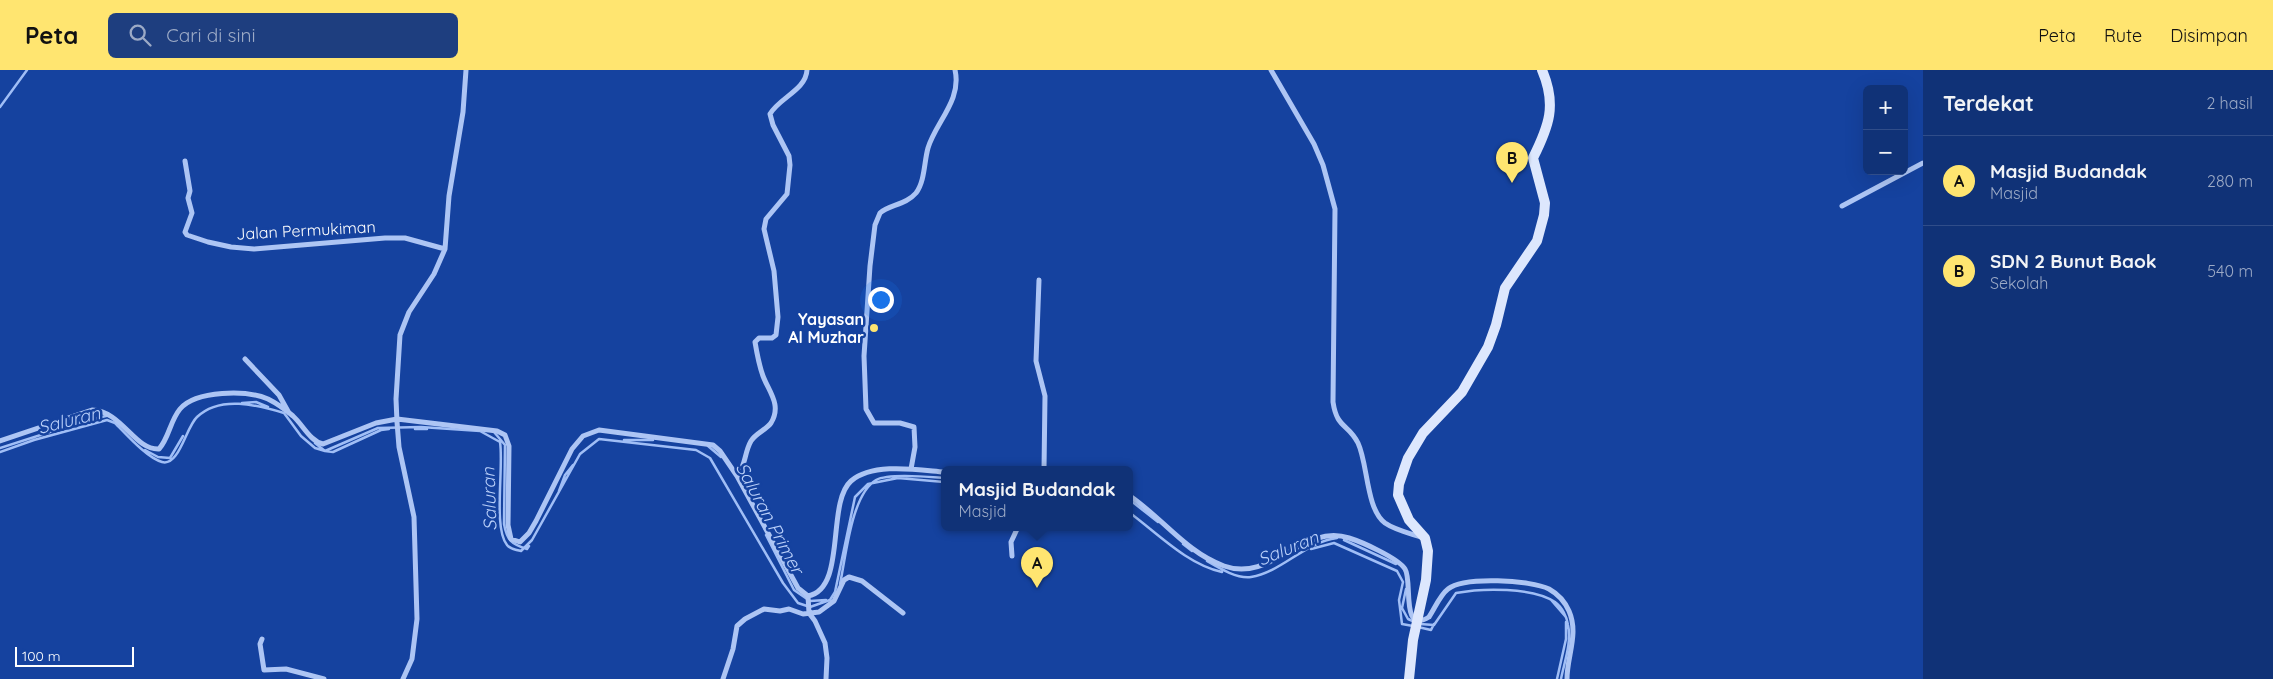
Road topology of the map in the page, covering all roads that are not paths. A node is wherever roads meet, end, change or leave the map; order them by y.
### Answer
1 (466, 70) edge
2 (807, 70) edge
3 (954, 70) edge
4 (1271, 70) edge
5 (1542, 70) edge
6 (185, 160) dead end
7 (1923, 163) edge
8 (1842, 206) dead end
9 (445, 249) junction
10 (1039, 280) dead end
11 (245, 359) dead end
12 (289, 413) junction
13 (397, 421) junction
14 (0, 442) edge
15 (1044, 466) edge
16 (911, 469) junction
17 (941, 472) edge
18 (737, 476) junction
19 (1133, 498) edge
20 (1016, 531) edge
21 (1425, 538) junction
22 (1012, 556) dead end
23 (808, 597) junction
24 (809, 612) junction
25 (903, 613) dead end
26 (1417, 621) junction
27 (262, 639) dead end
28 (324, 679) edge
29 (403, 679) edge
30 (723, 679) edge
31 (826, 679) edge
32 (1409, 679) edge
33 (1567, 679) edge

1 - 9 street
2 - 18 street
3 - 16 street
4 - 21 street
5 - 21 street
6 - 9 street, Jalan Permukiman
7 - 8 street
9 - 13 street
10 - 15 street
11 - 12 street
12 - 13 street
12 - 14 street
13 - 18 street
13 - 29 street
16 - 17 street
16 - 23 street
18 - 23 street
19 - 26 street
20 - 22 street
21 - 26 street
23 - 24 street
24 - 25 street
24 - 30 street
24 - 31 street
26 - 32 street
26 - 33 street
27 - 28 street

